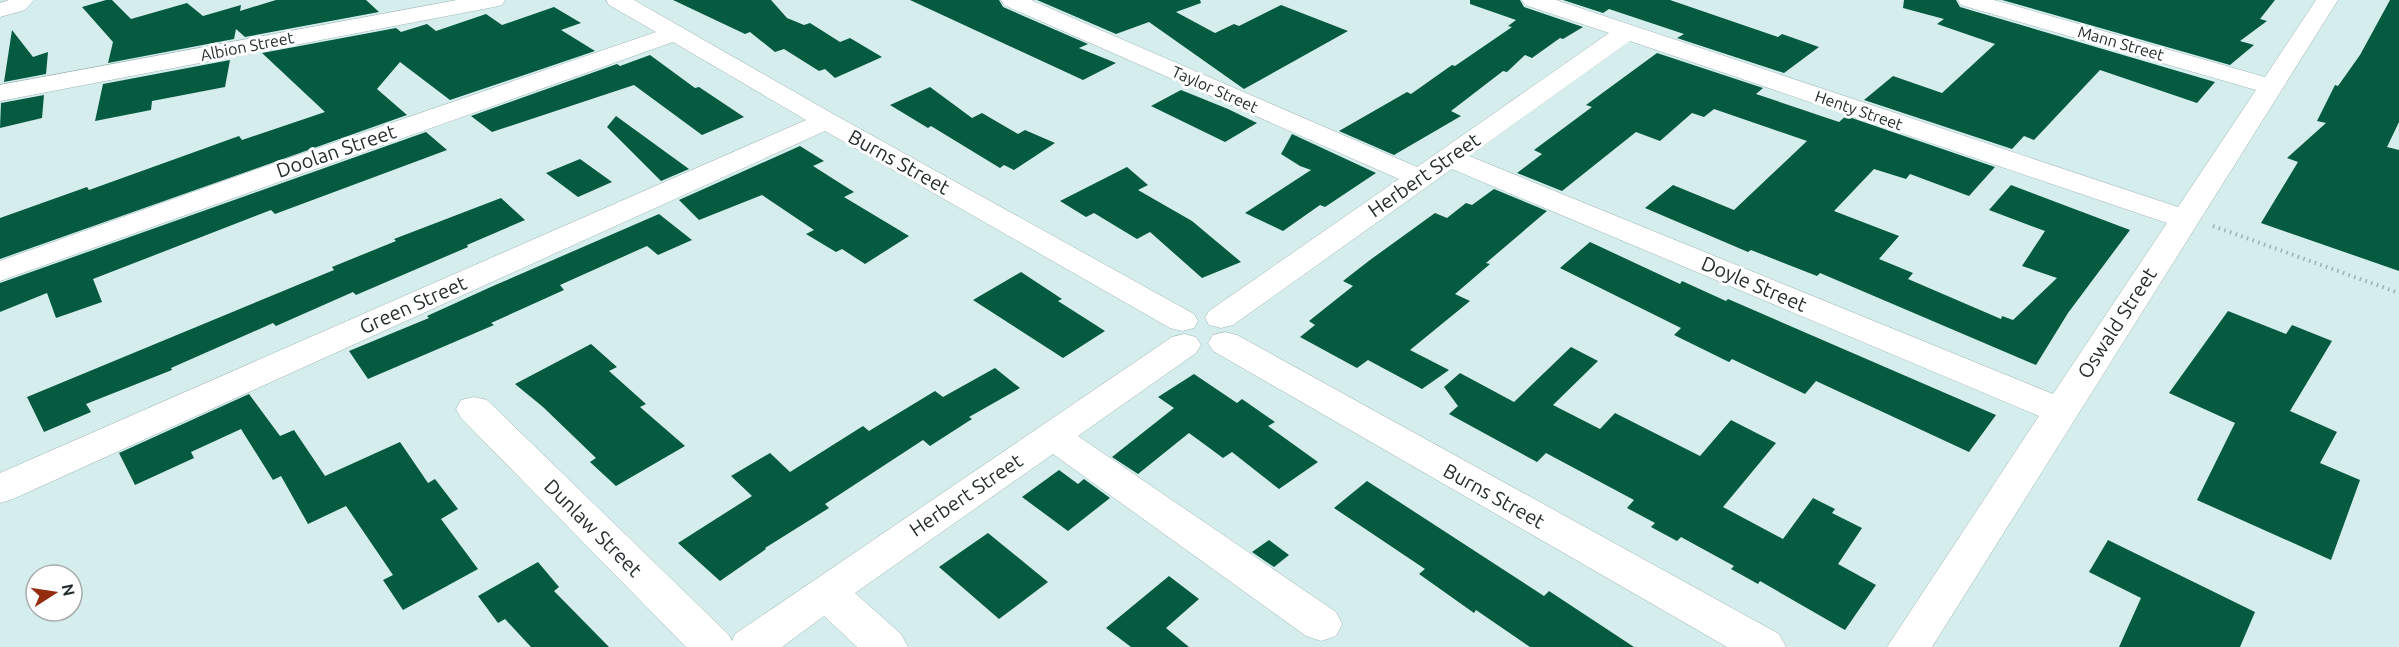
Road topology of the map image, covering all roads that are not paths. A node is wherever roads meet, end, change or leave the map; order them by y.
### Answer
1 (23, 0) edge
2 (494, 0) edge
3 (617, 0) edge
4 (1012, 0) edge
5 (1533, 0) edge
6 (1969, 0) edge
7 (2328, 0) edge
8 (0, 10) edge
9 (1627, 32) junction
10 (674, 34) junction
11 (2273, 87) junction
12 (0, 93) edge
13 (826, 121) junction
14 (1448, 157) junction
15 (1419, 178) junction
16 (2185, 219) junction
17 (0, 272) edge
18 (1223, 331) junction
19 (1183, 333) junction
20 (474, 409) dead end
21 (2060, 411) junction
22 (1053, 436) junction
23 (0, 489) edge
24 (826, 592) junction
25 (1321, 624) dead end
26 (713, 647) edge
27 (750, 647) edge
28 (886, 647) edge
29 (1764, 647) edge
30 (1910, 647) edge

1 - 8 street
2 - 12 street, Albion Street
3 - 10 street, Burns Street
4 - 15 street, Taylor Street
5 - 9 street, Henty Street
6 - 11 street, Mann Street
7 - 11 street, Oswald Street
9 - 14 street, Herbert Street
9 - 16 street, Henty Street
10 - 13 street, Burns Street
10 - 17 street, Doolan Street
11 - 16 street, Oswald Street
13 - 19 street, Burns Street
13 - 23 street, Green Street
14 - 15 street, Herbert Street
14 - 21 street, Doyle Street
15 - 18 street, Herbert Street
16 - 21 street, Oswald Street
18 - 19 street
18 - 29 street, Burns Street
19 - 22 street, Herbert Street
20 - 26 street, Dunlaw Street
21 - 30 street, Oswald Street
22 - 24 street, Herbert Street
22 - 25 street
24 - 27 street, Herbert Street
24 - 28 street

